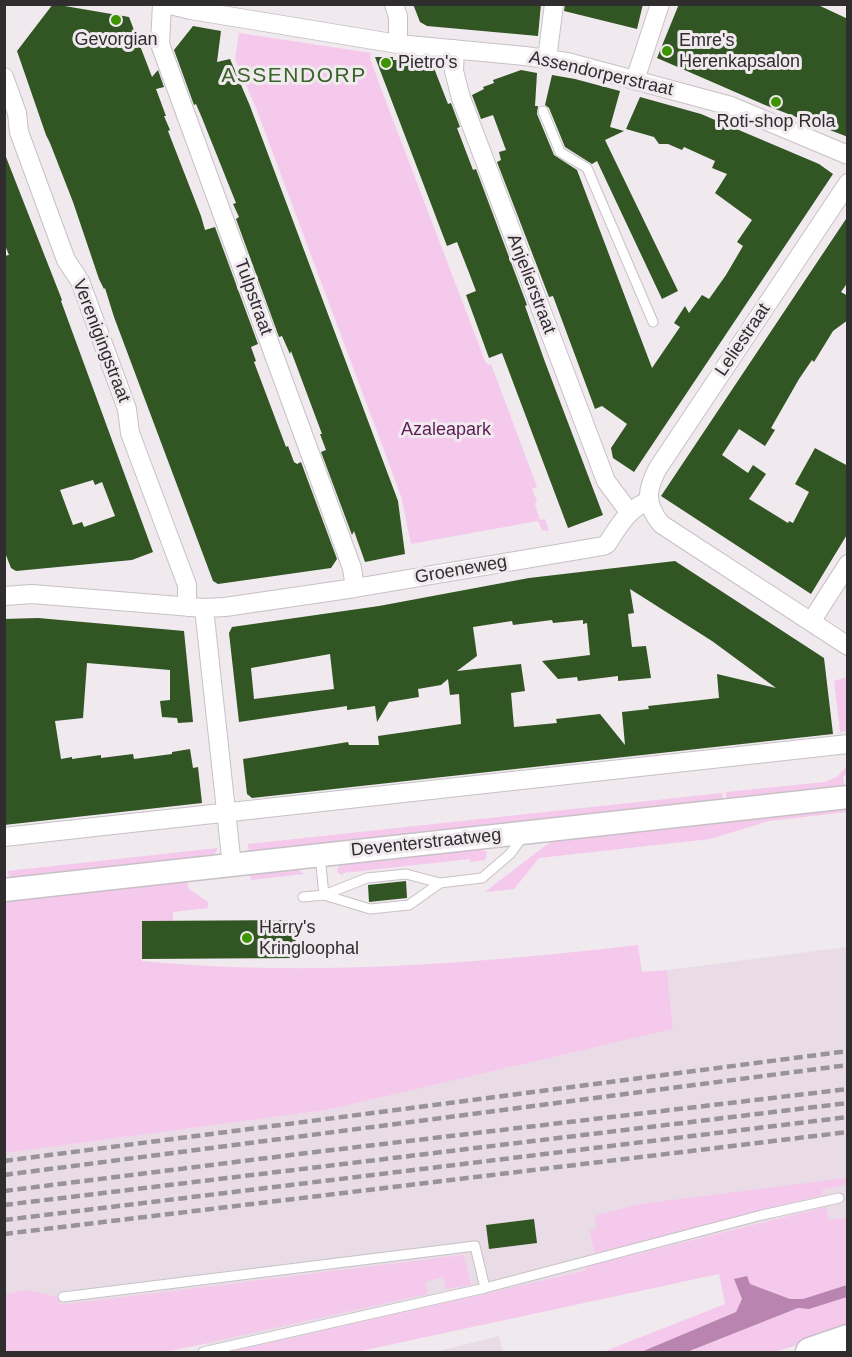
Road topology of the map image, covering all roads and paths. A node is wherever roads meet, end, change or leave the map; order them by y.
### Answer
1 (164, 4) edge
2 (394, 4) edge
3 (554, 4) edge
4 (660, 4) edge
5 (398, 44) junction
6 (455, 49) junction
7 (547, 59) junction
8 (4, 77) edge
9 (635, 80) junction
10 (543, 111) dead end
11 (848, 155) edge
12 (848, 183) edge
13 (653, 322) dead end
14 (649, 501) junction
15 (629, 512) junction
16 (848, 564) edge
17 (355, 588) junction
18 (4, 596) edge
19 (196, 607) junction
20 (812, 622) junction
21 (848, 646) edge
22 (848, 744) edge
23 (848, 796) edge
24 (226, 812) junction
25 (526, 832) junction
26 (4, 837) edge
27 (320, 855) junction
28 (232, 866) junction
29 (440, 883) junction
30 (4, 890) edge
31 (324, 895) junction
32 (303, 897) dead end
33 (839, 1198) dead end
34 (484, 1288) junction
35 (63, 1297) dead end
36 (848, 1339) edge
37 (203, 1353) edge
38 (810, 1353) edge

1 - 5 street, Assendorperstraat
1 - 17 street, Tulpstraat
2 - 5 street
3 - 7 street
4 - 9 street
5 - 6 street, Assendorperstraat
6 - 7 street, Assendorperstraat
6 - 15 street, Anjelierstraat
7 - 9 street, Assendorperstraat
8 - 19 street, Verenigingstraat
9 - 11 street, Assendorperstraat
10 - 13 lane
12 - 14 street, Leliestraat
14 - 15 street, Groeneweg
14 - 20 street
15 - 17 street, Groeneweg
16 - 20 street
17 - 19 street, Groeneweg
18 - 19 street, Groeneweg
19 - 24 street, Verenigingstraat
20 - 21 street
22 - 24 street
23 - 25 street, Deventerstraatweg
24 - 26 street
24 - 28 street, Verenigingstraat
25 - 27 street, Deventerstraatweg
25 - 29 lane
27 - 28 street, Deventerstraatweg
27 - 31 lane
28 - 30 street, Deventerstraatweg
29 - 31 lane
29 - 31 lane
31 - 32 lane
33 - 34 lane
34 - 35 lane
34 - 37 lane
36 - 38 main road

